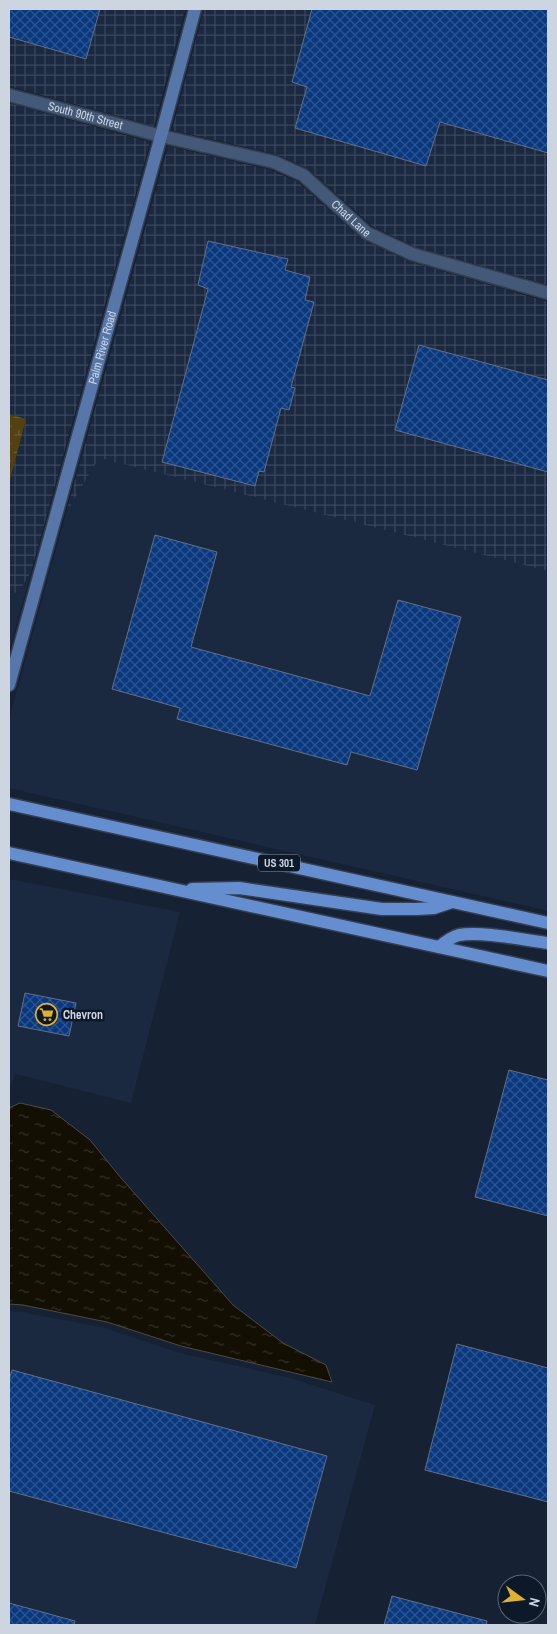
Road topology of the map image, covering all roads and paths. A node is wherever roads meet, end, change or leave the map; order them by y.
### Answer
1 (195, 9) edge
2 (9, 95) edge
3 (161, 136) junction
4 (548, 294) edge
5 (9, 685) edge
6 (9, 804) edge
7 (9, 853) edge
8 (167, 889) junction
9 (452, 902) junction
10 (548, 923) edge
11 (548, 943) edge
12 (439, 947) junction
13 (548, 971) edge

1 - 3 street, Palm River Road
2 - 3 street, South 90th Street
3 - 4 street, Chad Lane
3 - 5 street, Palm River Road
6 - 9 main road, US 301
7 - 8 main road
8 - 9 main road
8 - 12 main road
9 - 10 main road, US 301
11 - 12 main road
12 - 13 main road

